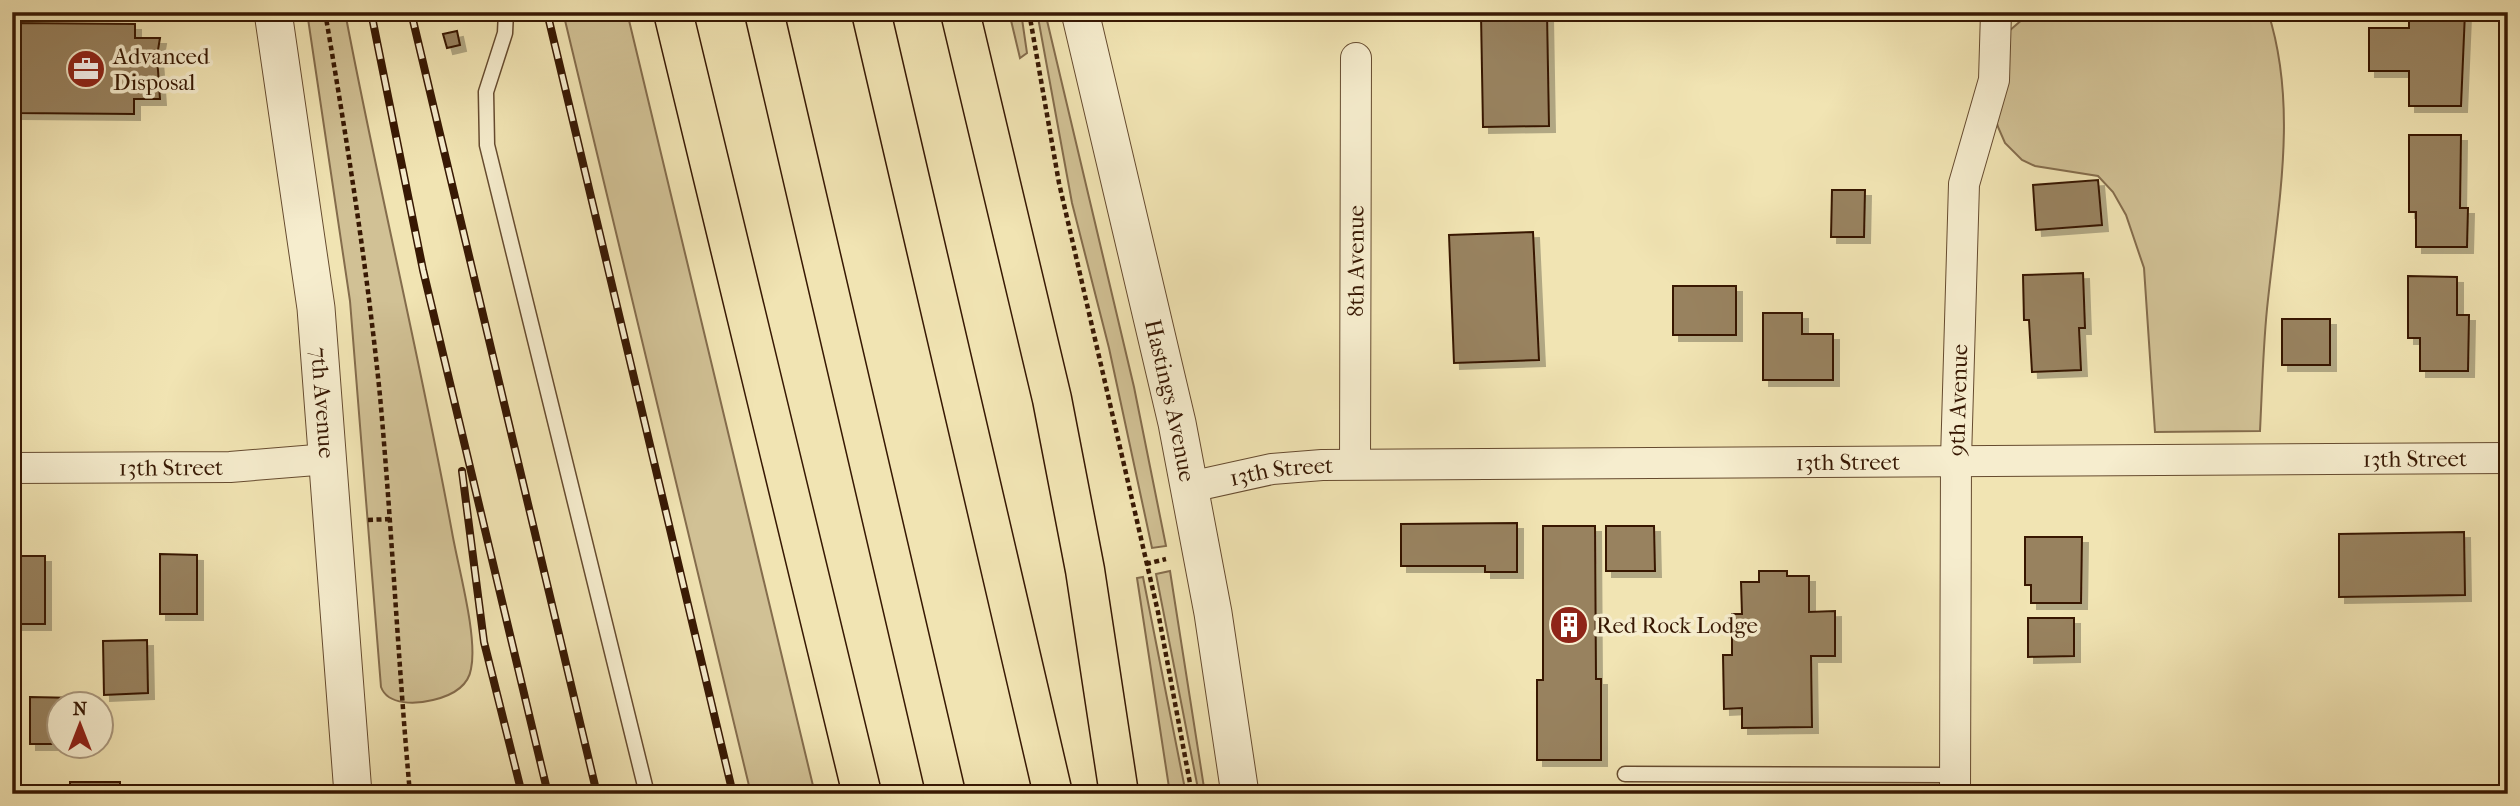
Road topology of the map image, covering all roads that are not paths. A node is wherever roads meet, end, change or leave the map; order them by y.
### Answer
1 (273, 12) edge
2 (506, 12) edge
3 (673, 12) edge
4 (764, 12) edge
5 (871, 12) edge
6 (960, 12) edge
7 (1080, 12) edge
8 (1996, 12) edge
9 (1356, 58) dead end
10 (2508, 458) edge
11 (328, 459) junction
12 (1956, 459) junction
13 (1355, 464) junction
14 (12, 468) edge
15 (1190, 487) junction
16 (1625, 774) dead end
17 (1955, 784) edge
18 (353, 794) edge
19 (647, 794) edge
20 (862, 794) edge
21 (946, 794) edge
22 (1053, 794) edge
23 (1119, 794) edge
24 (1240, 794) edge

1 - 11 street, 7th Avenue
2 - 19 lane
3 - 20 highway
4 - 21 highway
5 - 22 highway
6 - 23 highway
7 - 15 street, Hastings Avenue
8 - 12 street, 9th Avenue
9 - 13 street, 8th Avenue
10 - 12 street, 13th Street
11 - 14 street, 13th Street
11 - 18 street, 7th Avenue
12 - 13 street, 13th Street
12 - 17 street, 9th Avenue
13 - 15 street, 13th Street
15 - 24 street, Hastings Avenue
16 - 17 lane

